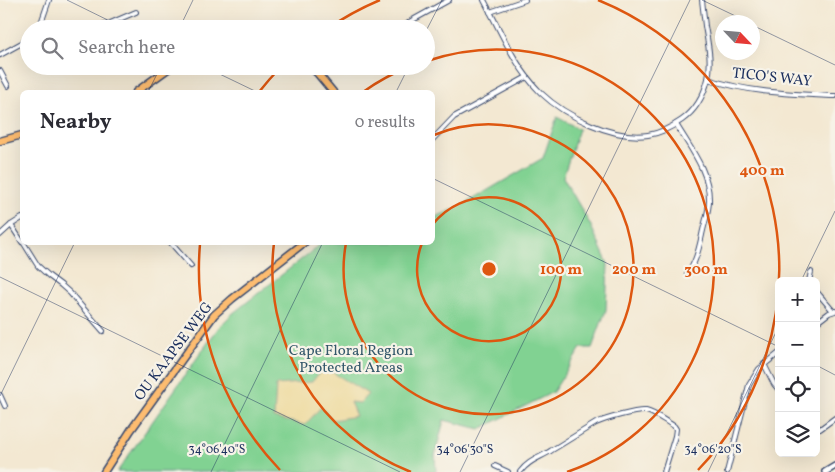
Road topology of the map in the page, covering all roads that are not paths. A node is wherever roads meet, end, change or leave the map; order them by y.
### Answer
1 (49, 0) edge
2 (449, 0) edge
3 (484, 0) edge
4 (525, 0) edge
5 (702, 0) edge
6 (136, 12) dead end
7 (490, 12) junction
8 (42, 20) edge
9 (117, 20) edge
10 (414, 20) edge
11 (20, 43) edge
12 (0, 55) edge
13 (0, 71) edge
14 (160, 75) edge
15 (319, 75) edge
16 (526, 77) junction
17 (708, 79) junction
18 (8, 86) dead end
19 (139, 90) edge
20 (331, 90) edge
21 (835, 96) edge
22 (676, 124) junction
23 (20, 136) edge
24 (435, 137) edge
25 (0, 141) edge
26 (20, 219) edge
27 (11, 224) junction
28 (0, 235) edge
29 (20, 238) edge
30 (25, 245) edge
31 (173, 245) edge
32 (301, 245) edge
33 (191, 266) dead end
34 (810, 272) dead end
35 (688, 274) dead end
36 (809, 277) edge
37 (820, 295) edge
38 (834, 311) edge
39 (817, 322) edge
40 (103, 331) dead end
41 (775, 356) edge
42 (764, 364) junction
43 (775, 384) edge
44 (0, 395) edge
45 (5, 406) dead end
46 (835, 418) edge
47 (820, 428) dead end
48 (495, 466) dead end
49 (835, 466) edge
50 (104, 472) edge
51 (508, 472) edge
52 (520, 472) edge
53 (664, 472) edge
54 (728, 472) edge
55 (825, 472) edge

1 - 8 street
2 - 10 street
3 - 7 street
4 - 7 street
5 - 17 street
6 - 9 street
7 - 16 street
11 - 12 street
13 - 18 street
14 - 19 main road
15 - 20 main road
16 - 22 street
16 - 24 street
17 - 21 street, TICO'S WAY
17 - 22 street
22 - 35 street
23 - 25 main road
26 - 27 street
27 - 28 street
27 - 29 street
30 - 40 street
31 - 33 street
32 - 50 main road, OU KAAPSE WEG
34 - 36 street
37 - 38 street
38 - 39 street
41 - 42 street
42 - 43 street
42 - 54 street
44 - 45 street
46 - 47 street
48 - 51 street
49 - 55 street
52 - 53 street

